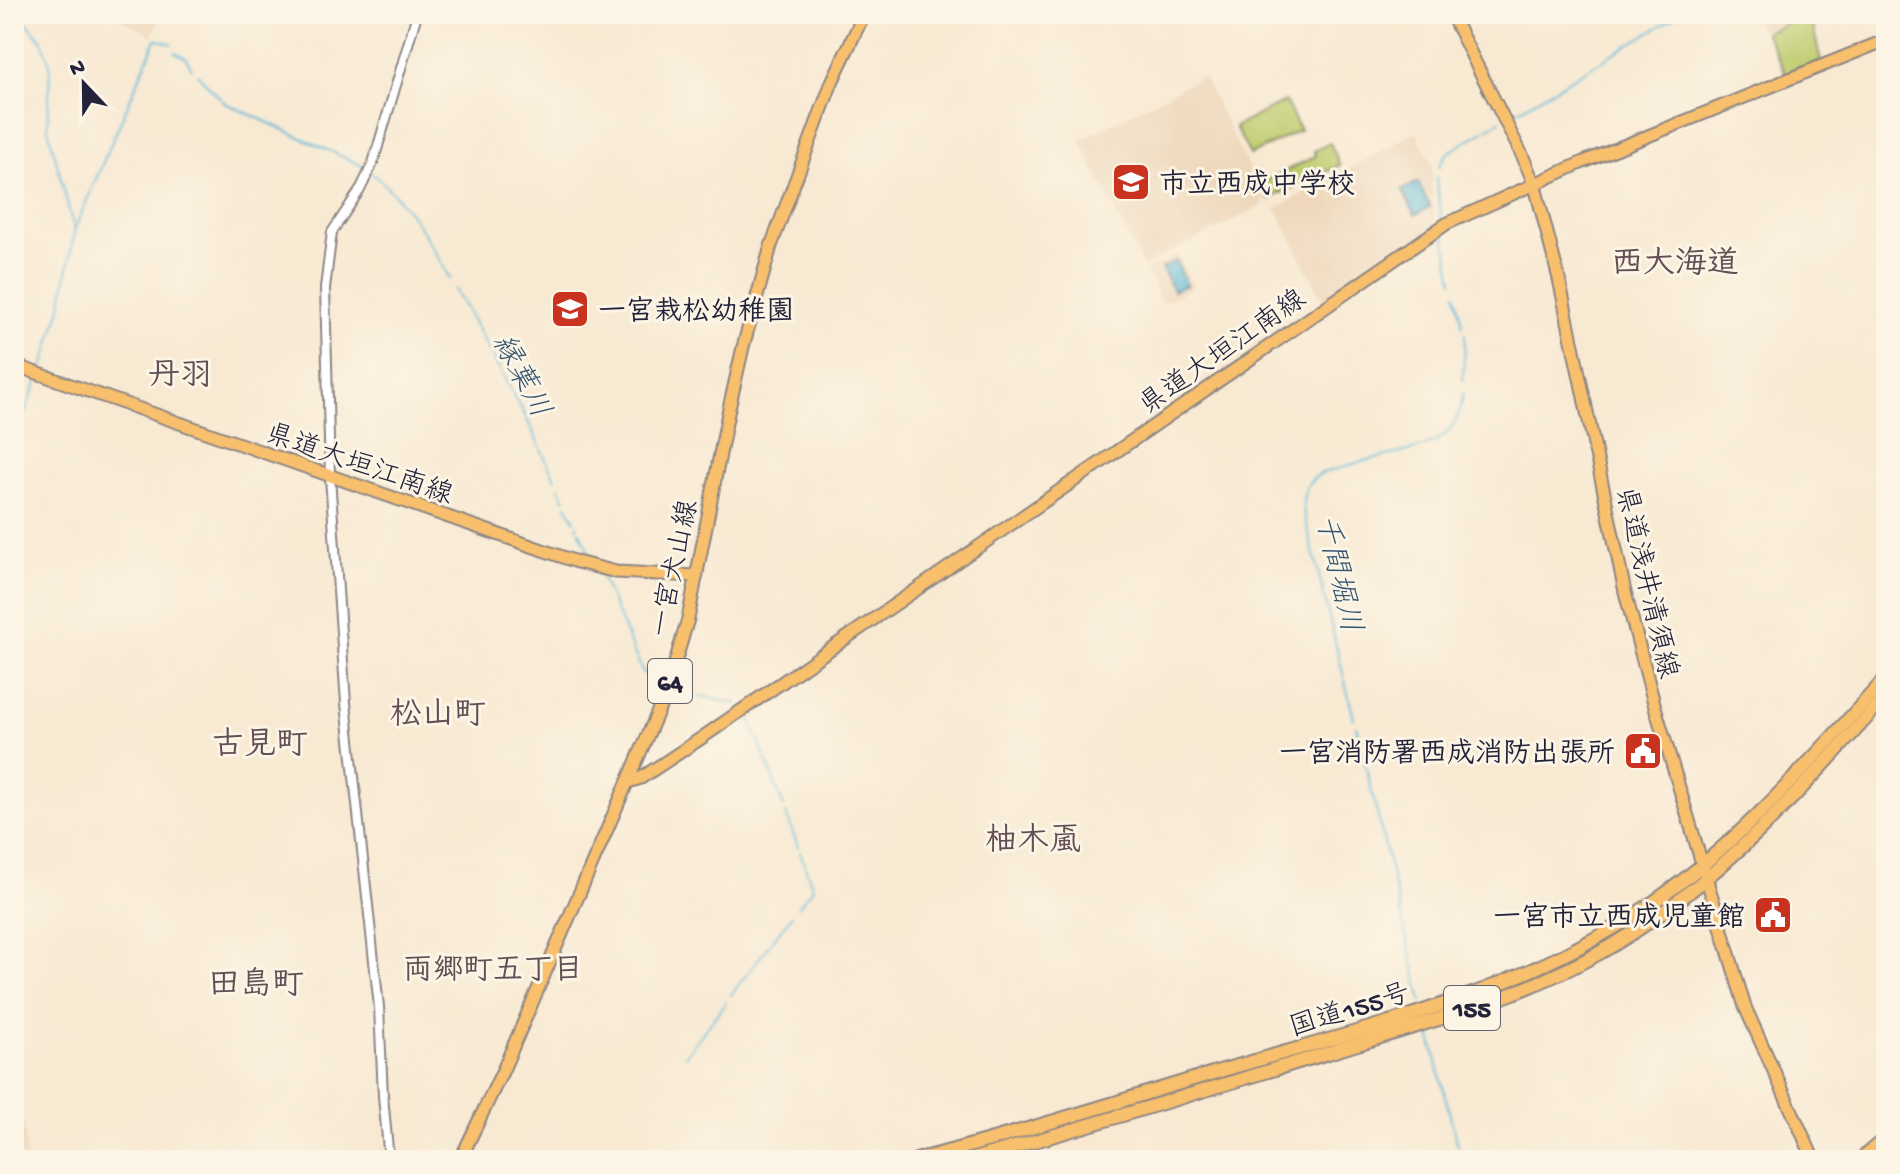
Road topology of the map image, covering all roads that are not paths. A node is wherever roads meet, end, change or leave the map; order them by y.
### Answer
1 (417, 14) edge
2 (864, 14) edge
3 (1451, 14) edge
4 (1886, 40) edge
5 (1535, 186) junction
6 (14, 365) edge
7 (330, 477) junction
8 (697, 576) junction
9 (1886, 678) edge
10 (1886, 696) edge
11 (628, 782) junction
12 (1702, 864) junction
13 (1705, 878) junction
14 (1886, 1137) edge
15 (389, 1160) edge
16 (460, 1160) edge
17 (916, 1160) edge
18 (969, 1160) edge
19 (1814, 1160) edge
20 (1859, 1160) edge

1 - 7 street
2 - 8 main road, 一宮犬山線 / 64
3 - 5 main road, 県道浅井清須線
4 - 5 main road, 県道大垣江南線
5 - 11 main road, 県道大垣江南線
5 - 12 main road, 県道浅井清須線
6 - 7 main road, 県道大垣江南線
7 - 8 main road, 県道大垣江南線
7 - 15 street
8 - 11 main road, 一宮犬山線 / 64
9 - 12 highway, 国道155号 / 155
10 - 13 highway, 国道155号 / 155
11 - 16 main road, 一宮犬山線 / 64
12 - 13 main road, 県道浅井清須線
12 - 17 highway, 国道155号 / 155
13 - 18 highway, 国道155号 / 155
13 - 19 main road, 県道浅井清須線
14 - 20 main road

